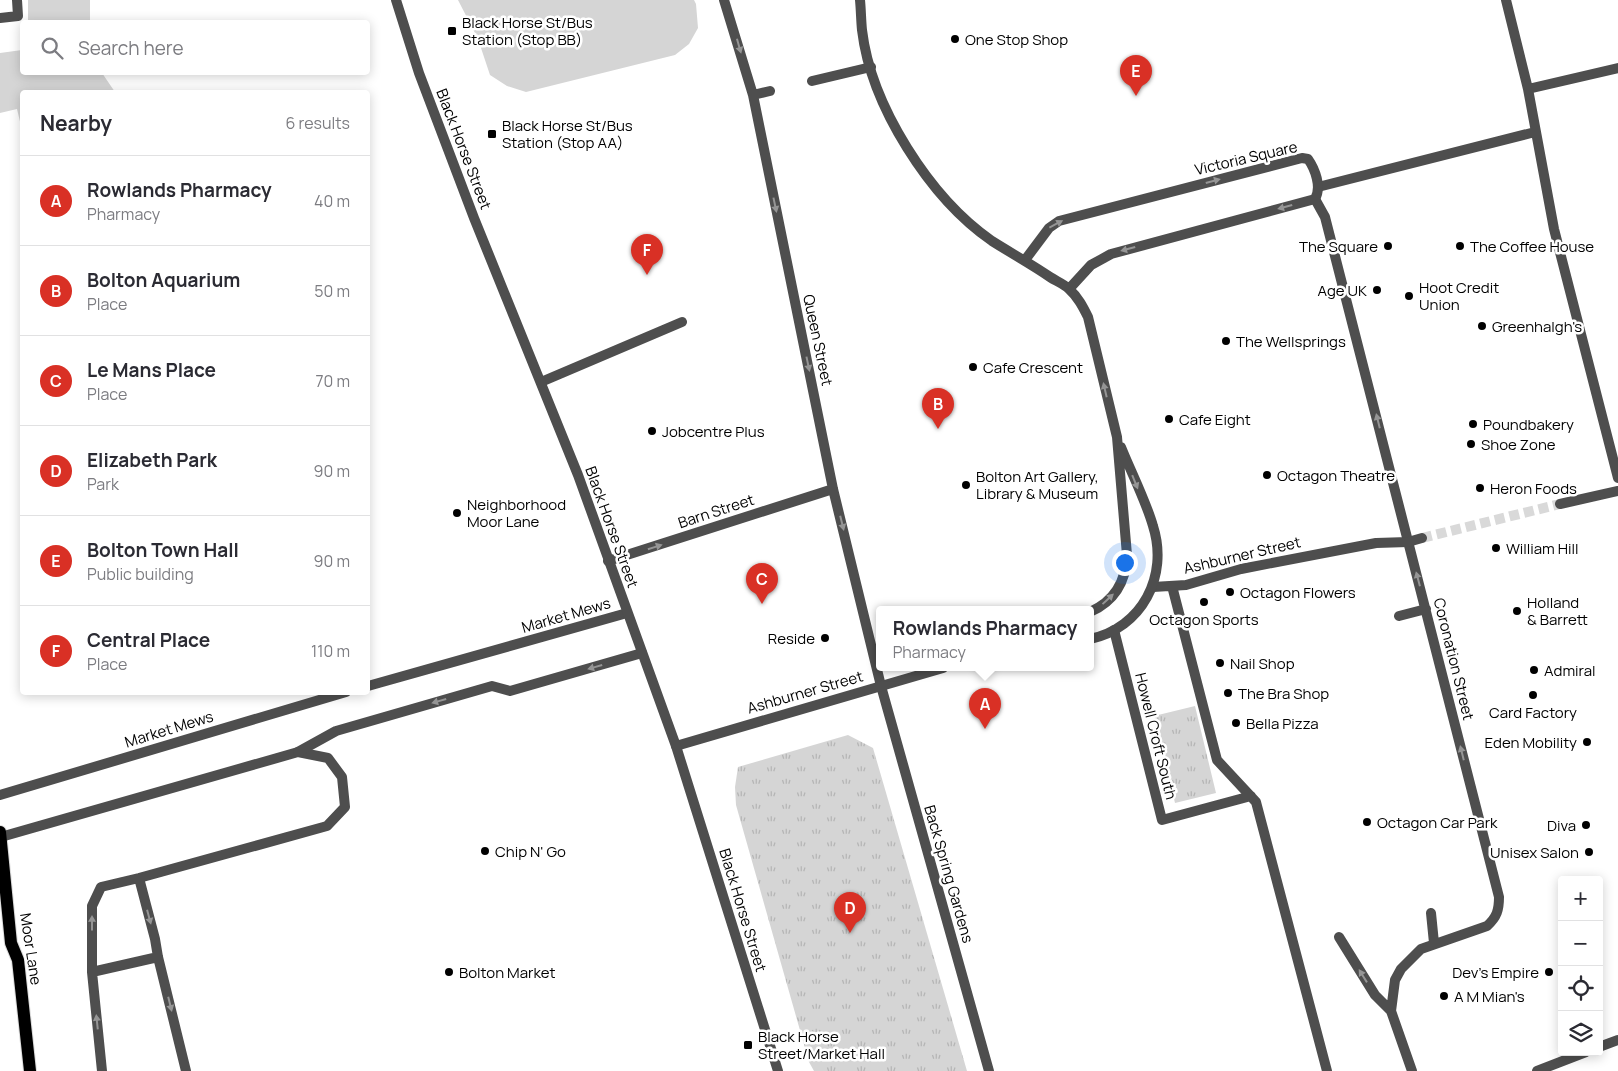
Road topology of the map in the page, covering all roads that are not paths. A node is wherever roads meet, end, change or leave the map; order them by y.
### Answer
1 (16, 0) edge
2 (396, 0) edge
3 (724, 0) edge
4 (860, 0) edge
5 (1506, 0) edge
6 (0, 18) edge
7 (871, 67) junction
8 (1618, 68) edge
9 (812, 82) dead end
10 (1528, 89) junction
11 (770, 91) dead end
12 (753, 95) junction
13 (1536, 132) junction
14 (1318, 187) junction
15 (1315, 199) junction
16 (1025, 260) junction
17 (1069, 289) junction
18 (682, 322) dead end
19 (541, 382) junction
20 (1117, 437) junction
21 (1618, 478) edge
22 (833, 489) junction
23 (1618, 492) edge
24 (1560, 504) tunnel mouth
25 (1422, 538) tunnel mouth
26 (1408, 542) junction
27 (608, 561) junction
28 (1172, 586) junction
29 (1153, 587) junction
30 (1426, 609) junction
31 (1094, 610) edge
32 (627, 613) junction
33 (1399, 616) dead end
34 (1114, 630) junction
35 (1094, 638) edge
36 (642, 653) junction
37 (876, 665) edge
38 (877, 671) edge
39 (933, 671) edge
40 (370, 685) edge
41 (881, 686) junction
42 (336, 695) edge
43 (676, 746) junction
44 (298, 752) junction
45 (0, 795) edge
46 (1251, 796) junction
47 (0, 832) edge
48 (1, 837) edge
49 (139, 878) junction
50 (1432, 913) dead end
51 (1339, 937) dead end
52 (1434, 943) junction
53 (158, 957) junction
54 (92, 972) junction
55 (1391, 1011) junction
56 (1618, 1040) edge
57 (1603, 1046) edge
58 (1576, 1056) edge
59 (1541, 1070) edge
60 (30, 1071) edge
61 (102, 1071) edge
62 (186, 1071) edge
63 (778, 1071) edge
64 (989, 1071) edge
65 (1327, 1071) edge
66 (1412, 1071) edge

1 - 6 street
2 - 19 street, Black Horse Street
3 -> 12 street, Queen Street
4 - 7 street
5 - 10 street
7 - 9 street
7 - 16 street
8 - 10 street
10 - 13 street
11 - 12 street
12 -> 22 street, Queen Street
13 - 14 street
13 - 21 street
14 - 15 street
16 -> 14 street, Victoria Square
15 -> 17 street
26 -> 15 street, Coronation Street
16 - 17 street
20 -> 17 street
18 - 19 street
19 - 27 street, Black Horse Street
20 -> 29 street
31 -> 20 street
27 -> 22 street, Barn Street
22 -> 37 street, Queen Street
23 - 24 street
25 - 26 street, Ashburner Street
26 - 28 street, Ashburner Street
30 -> 26 street, Coronation Street
27 - 32 street, Black Horse Street
28 - 29 street, Ashburner Street
28 - 46 street
29 - 34 street
30 - 33 street
52 -> 30 street, Coronation Street
32 - 36 street, Black Horse Street
32 - 40 street, Market Mews
34 - 35 street
34 - 46 street, Howell Croft South
36 - 43 street, Black Horse Street
36 -> 44 street
38 -> 41 street, Queen Street
39 - 41 street, Ashburner Street
41 - 43 street, Ashburner Street
41 - 64 street, Back Spring Gardens
42 - 45 street, Market Mews
43 - 63 street, Black Horse Street
44 - 48 street
44 - 49 street
46 - 65 street
47 - 48 main road, Moor Lane
48 - 60 main road, Moor Lane
49 -> 53 street
54 -> 49 street
50 - 52 street
55 -> 51 street
52 - 55 street, Coronation Street
53 - 54 street
53 -> 62 street
61 -> 54 street
55 - 66 street, Coronation Street
56 - 57 street
58 - 59 street

